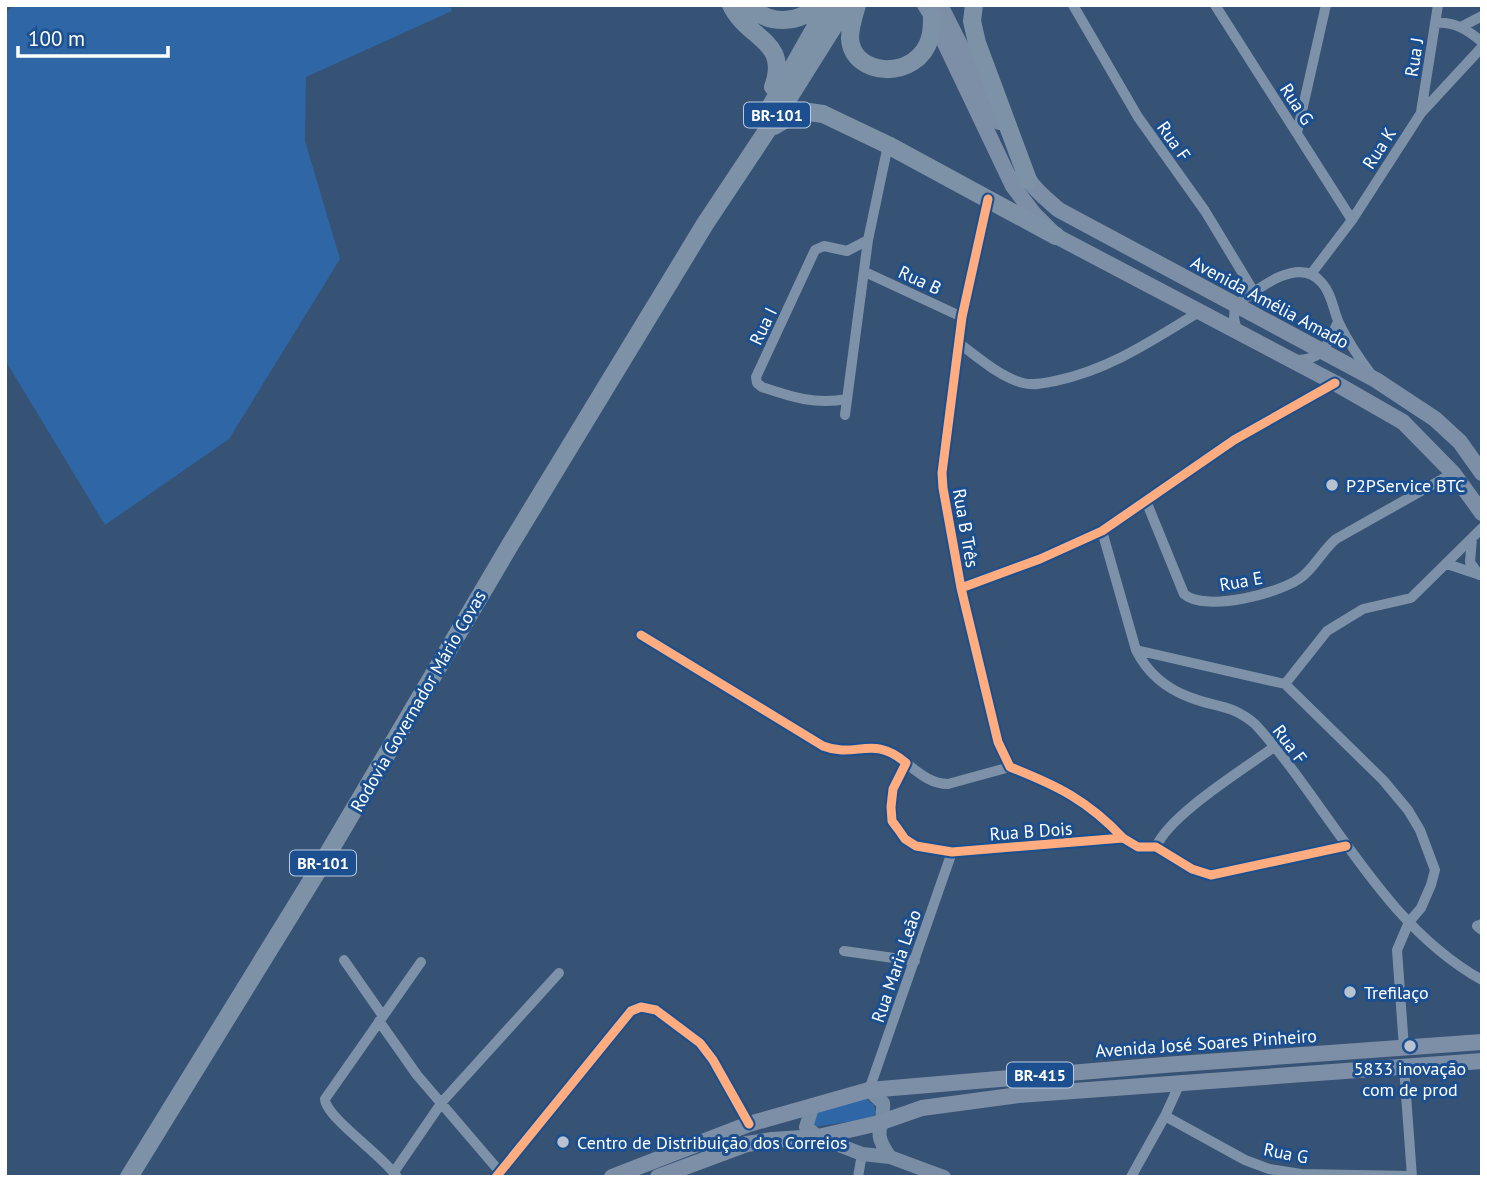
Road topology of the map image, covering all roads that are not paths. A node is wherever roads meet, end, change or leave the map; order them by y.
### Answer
1 (731, 5) edge
2 (750, 5) edge
3 (817, 5) edge
4 (828, 5) edge
5 (846, 5) edge
6 (857, 5) edge
7 (974, 5) edge
8 (1073, 5) edge
9 (1215, 5) edge
10 (1326, 5) edge
11 (1438, 5) edge
12 (932, 9) edge
13 (1482, 16) edge
14 (1436, 23) junction
15 (1461, 27) junction
16 (1482, 44) edge
17 (1421, 113) junction
18 (763, 128) junction
19 (1297, 133) junction
20 (888, 145) junction
21 (1028, 180) junction
22 (988, 198) junction
23 (1352, 220) junction
24 (1056, 236) junction
25 (868, 240) junction
26 (865, 272) junction
27 (1311, 274) junction
28 (1254, 292) junction
29 (1236, 306) junction
30 (1199, 312) junction
31 (962, 317) junction
32 (1338, 321) junction
33 (1238, 332) junction
34 (960, 344) junction
35 (1323, 352) junction
36 (1291, 359) junction
37 (1376, 380) junction
38 (1335, 383) junction
39 (847, 399) junction
40 (845, 415) dead end
41 (1482, 473) edge
42 (1453, 474) junction
43 (1146, 501) junction
44 (1482, 513) edge
45 (1482, 528) edge
46 (1102, 531) junction
47 (1472, 538) junction
48 (1447, 564) junction
49 (1481, 575) edge
50 (961, 588) junction
51 (641, 635) dead end
52 (1136, 650) junction
53 (1285, 684) junction
54 (1274, 747) junction
55 (906, 763) junction
56 (1010, 767) junction
57 (1123, 838) junction
58 (1346, 846) junction
59 (1156, 847) junction
60 (952, 852) junction
61 (1409, 922) junction
62 (844, 951) dead end
63 (344, 960) dead end
64 (915, 961) junction
65 (421, 962) dead end
66 (559, 973) dead end
67 (1482, 980) edge
68 (381, 1019) junction
69 (1482, 1042) edge
70 (1404, 1048) junction
71 (1482, 1061) edge
72 (1404, 1067) junction
73 (1180, 1083) junction
74 (869, 1090) junction
75 (442, 1102) junction
76 (813, 1105) junction
77 (1166, 1116) junction
78 (879, 1123) junction
79 (749, 1124) junction
80 (818, 1137) junction
81 (862, 1154) junction
82 (890, 1157) junction
83 (396, 1174) edge
84 (498, 1175) edge
85 (1412, 1176) edge
86 (129, 1177) edge
87 (612, 1177) edge
88 (658, 1177) edge
89 (858, 1177) edge
90 (944, 1177) edge
91 (1132, 1177) edge

1 - 18 highway
2 - 3 highway
4 - 18 highway, Rodovia Governador Mário Covas / BR-101
5 - 18 highway, Rodovia Governador Mário Covas / BR-101
6 - 12 highway
7 - 21 highway
8 - 28 street, Rua F
9 - 19 street, Rua G
10 - 19 street
11 - 14 street, Rua J
12 - 21 main road, Avenida Amélia Amado
12 - 24 main road
13 - 15 street
14 - 15 street
14 - 17 street, Rua J
15 - 16 street
16 - 17 street, Rua K
17 - 23 street, Rua K
18 - 20 highway
18 - 86 highway, Rodovia Governador Mário Covas / BR-101
19 - 23 street, Rua G
20 - 22 highway
20 - 25 street
21 - 29 main road, Avenida Amélia Amado
22 - 24 highway
22 - 31 street, Rua B Três
23 - 27 street, Rua K
24 - 30 main road
25 - 26 street
25 - 39 street, Rua I
26 - 31 street, Rua B
26 - 39 street
27 - 28 street
27 - 32 street
28 - 29 street
29 - 33 street
29 - 35 main road, Avenida Amélia Amado
30 - 33 main road
30 - 34 street
31 - 34 street, Rua B Três
32 - 35 street
32 - 37 street
33 - 36 main road
34 - 50 street, Rua B Três
35 - 36 street
35 - 37 main road, Avenida Amélia Amado
36 - 38 main road
37 - 41 main road, Avenida Amélia Amado
38 - 42 main road
38 - 43 street
39 - 40 street
42 - 43 street, Rua E
42 - 44 main road
43 - 46 street
45 - 47 street
46 - 50 street
46 - 52 street, Rua F
47 - 48 street
47 - 49 street
48 - 49 street
48 - 53 street
50 - 56 street, Rua B Três
51 - 55 street
52 - 53 street
52 - 54 street, Rua F
53 - 61 street
54 - 58 street, Rua F
54 - 59 street
55 - 56 street
55 - 60 street, Rua B Dois
56 - 57 street
57 - 59 street, Rua B Dois
57 - 60 street, Rua B Dois
58 - 59 street, Rua B Dois
58 - 61 street, Rua F
60 - 64 street, Rua Maria Leão
61 - 67 street, Rua F
61 - 70 street
62 - 64 street
63 - 68 street
64 - 74 street, Rua Maria Leão
65 - 68 street
66 - 75 street
68 - 75 street
68 - 83 street
69 - 70 main road, Avenida José Soares Pinheiro / BR-415
70 - 74 main road, Avenida José Soares Pinheiro / BR-415
71 - 72 main road, BR-415
72 - 73 main road, BR-415
72 - 85 street
73 - 77 street
73 - 78 main road, BR-415
74 - 76 main road, Avenida José Soares Pinheiro / BR-415
74 - 78 main road
75 - 83 street
75 - 84 street
76 - 79 main road, Avenida José Soares Pinheiro / BR-415
76 - 80 main road
77 - 85 street, Rua G
77 - 91 street
78 - 80 main road, BR-415
78 - 82 main road
79 - 84 street
79 - 87 main road, Avenida José Soares Pinheiro / BR-415
80 - 81 main road
80 - 88 main road, BR-415
81 - 82 main road
81 - 89 street
82 - 90 main road

